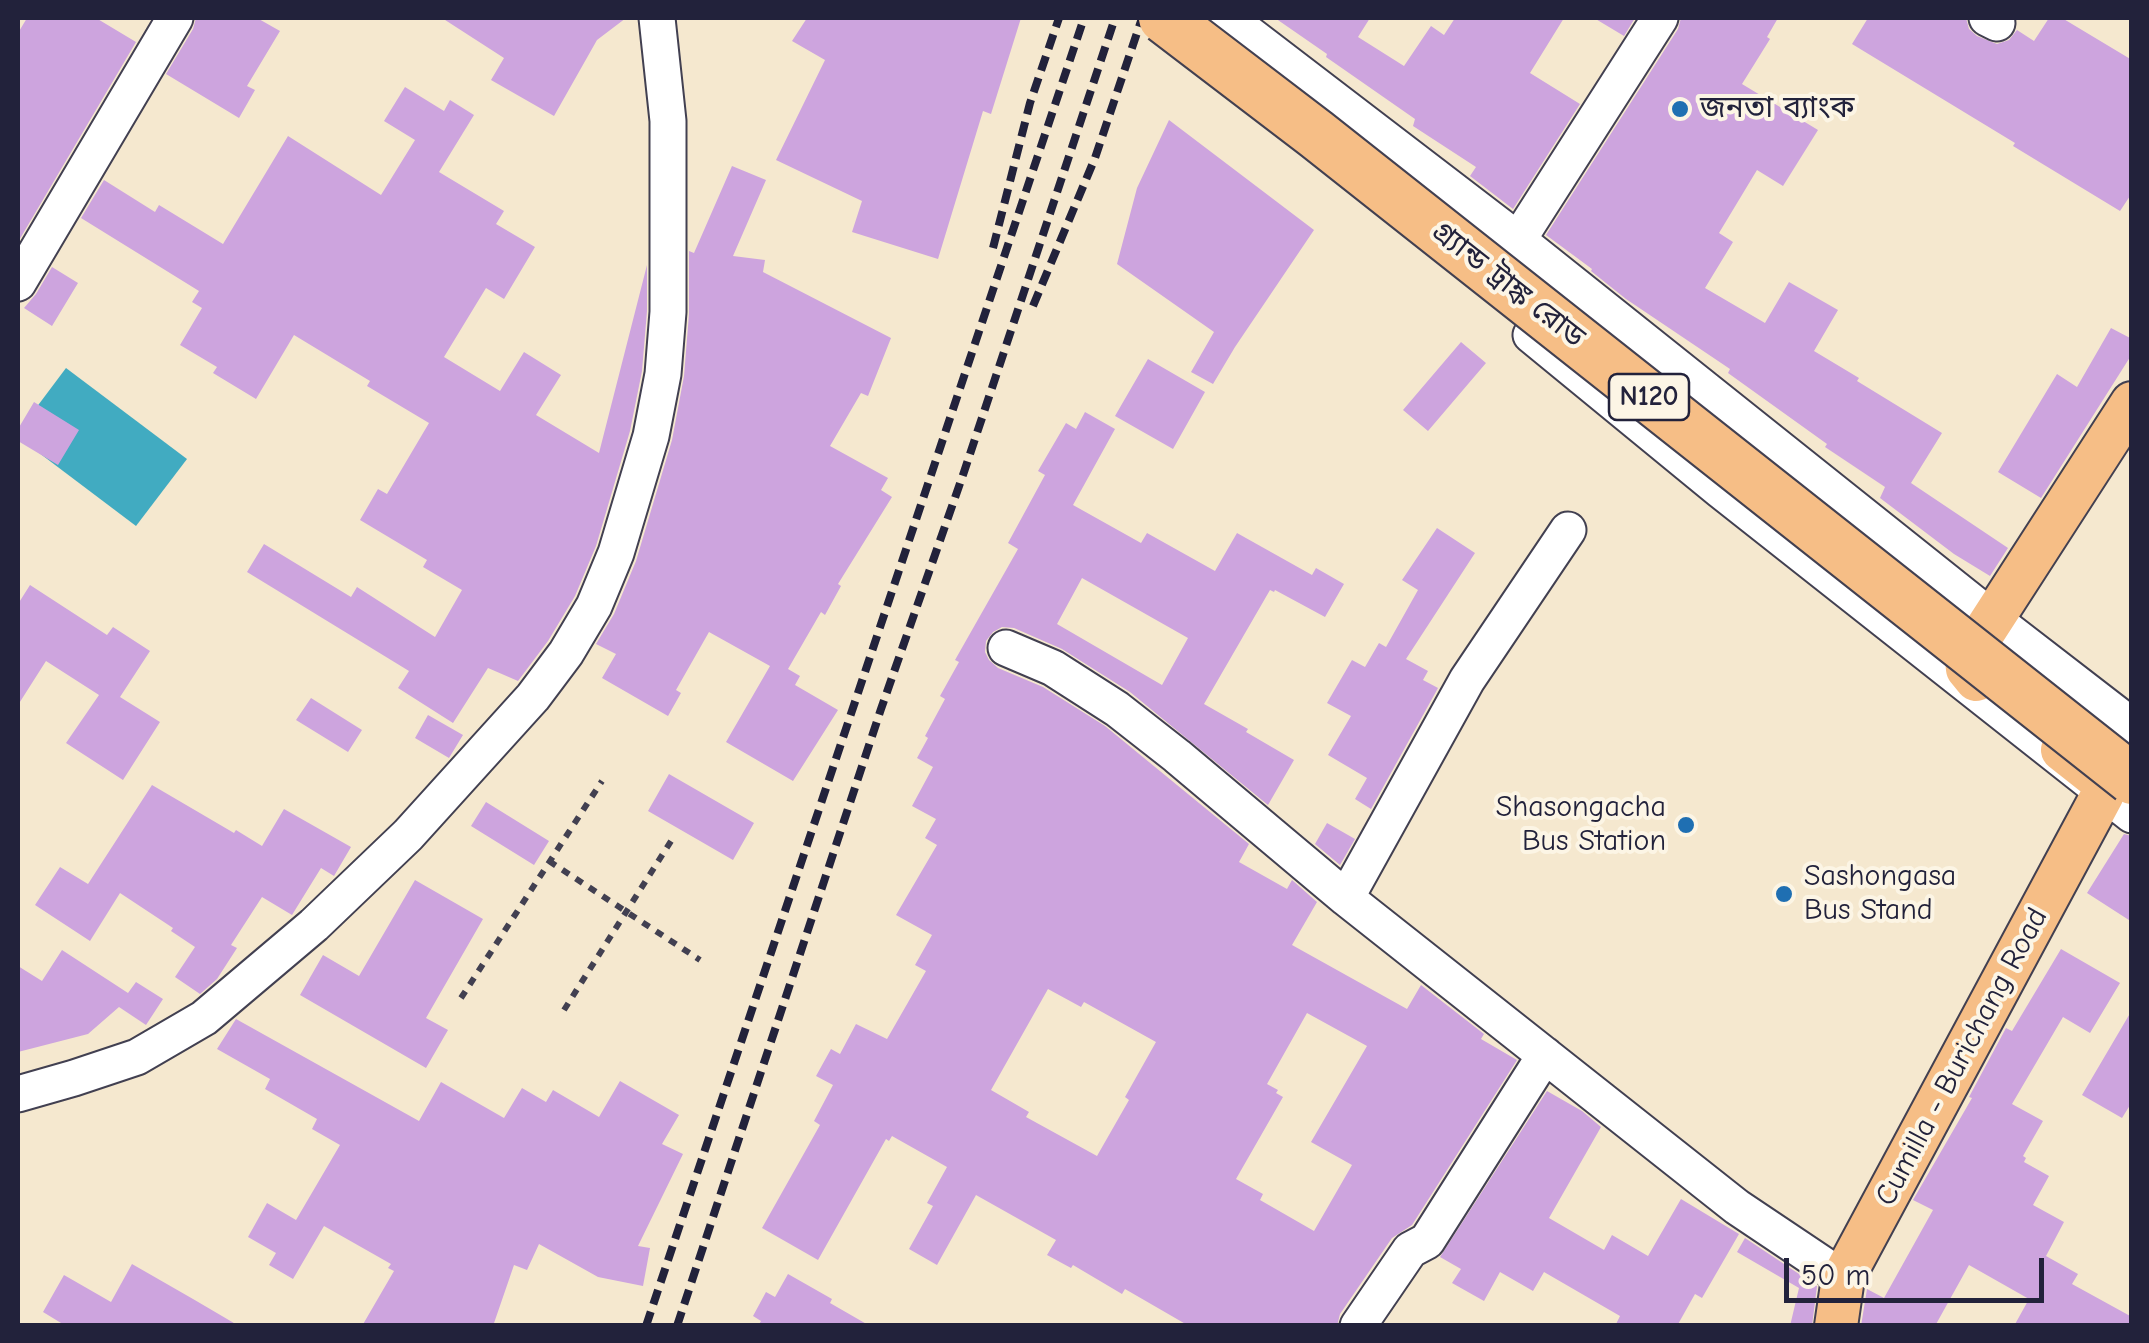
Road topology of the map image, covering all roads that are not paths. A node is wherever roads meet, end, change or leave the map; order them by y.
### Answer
1 (175, 18) edge
2 (657, 18) edge
3 (1136, 18) edge
4 (1164, 18) edge
5 (1228, 18) edge
6 (1660, 18) edge
7 (1518, 240) junction
8 (18, 283) edge
9 (2132, 403) edge
10 (1568, 530) dead end
11 (1992, 618) junction
12 (1006, 648) dead end
13 (2132, 726) edge
14 (2122, 796) edge
15 (1346, 898) junction
16 (1545, 1055) junction
17 (18, 1094) edge
18 (1843, 1278) junction
19 (1358, 1326) edge
20 (1836, 1326) edge

1 - 8 street
2 - 17 street
3 - 14 street
4 - 14 highway, গ্র্যান্ড ট্রাঙ্ক রোড / N120, bridge
5 - 7 street
6 - 7 street
7 - 11 street
9 - 11 main road
10 - 15 street
11 - 13 street
11 - 14 main road
12 - 15 street
14 - 18 main road, Cumilla - Burichang Road
15 - 16 street
16 - 18 street
16 - 19 street
18 - 20 main road, Cumilla - Burichang Road

